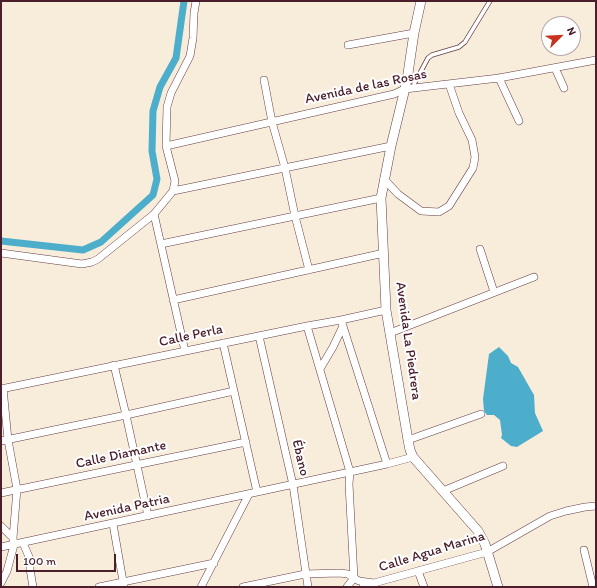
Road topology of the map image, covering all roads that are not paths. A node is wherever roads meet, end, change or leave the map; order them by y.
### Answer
1 (196, 1) edge
2 (421, 1) edge
3 (490, 1) edge
4 (414, 32) junction
5 (348, 45) dead end
6 (596, 60) edge
7 (555, 68) junction
8 (499, 78) junction
9 (264, 80) dead end
10 (449, 84) junction
11 (564, 88) dead end
12 (409, 89) junction
13 (272, 122) junction
14 (519, 122) dead end
15 (166, 146) junction
16 (391, 146) junction
17 (285, 168) junction
18 (384, 179) junction
19 (173, 191) junction
20 (381, 198) junction
21 (154, 214) junction
22 (295, 216) junction
23 (160, 244) junction
24 (480, 249) dead end
25 (1, 253) edge
26 (384, 253) junction
27 (309, 270) junction
28 (534, 277) dead end
29 (494, 292) junction
30 (173, 300) junction
31 (386, 310) junction
32 (342, 323) junction
33 (307, 326) junction
34 (390, 333) junction
35 (259, 336) junction
36 (223, 343) junction
37 (185, 351) junction
38 (114, 365) junction
39 (320, 369) junction
40 (2, 388) edge
41 (234, 391) junction
42 (481, 414) dead end
43 (126, 415) junction
44 (408, 440) junction
45 (4, 441) edge
46 (246, 442) junction
47 (413, 457) junction
48 (388, 464) junction
49 (137, 465) junction
50 (503, 466) dead end
51 (350, 472) junction
52 (293, 485) junction
53 (17, 489) junction
54 (443, 491) junction
55 (258, 492) junction
56 (1, 493) edge
57 (249, 494) junction
58 (596, 506) edge
59 (148, 516) junction
60 (113, 524) junction
61 (1, 526) edge
62 (13, 541) junction
63 (23, 543) junction
64 (1, 547) edge
65 (584, 550) dead end
66 (487, 552) junction
67 (214, 563) junction
68 (418, 571) junction
69 (305, 574) junction
70 (354, 578) junction
71 (1, 583) edge
72 (124, 585) edge
73 (375, 585) edge
74 (33, 587) edge
75 (99, 587) edge
76 (201, 587) edge
77 (243, 587) edge
78 (308, 587) edge
79 (347, 587) edge
80 (363, 587) edge
81 (424, 587) edge
82 (498, 587) edge
83 (593, 587) edge

1 - 15 street
2 - 4 street, Avenida La Piedrera
3 - 12 lane
4 - 5 street
4 - 12 street, Avenida La Piedrera
6 - 7 street, Avenida de las Rosas
7 - 8 street, Avenida de las Rosas
7 - 11 street
8 - 10 street, Avenida de las Rosas
8 - 14 street
9 - 13 street
10 - 12 street, Avenida de las Rosas
10 - 18 street
12 - 13 street, Avenida de las Rosas
12 - 16 street, Avenida La Piedrera
13 - 15 street, Avenida de las Rosas
13 - 17 street
15 - 19 street
16 - 17 street
16 - 18 street, Avenida La Piedrera
17 - 19 street
17 - 22 street
18 - 20 street, Avenida La Piedrera
19 - 21 street
20 - 22 street
20 - 26 street, Avenida La Piedrera
21 - 23 street
21 - 25 street
22 - 23 street
22 - 27 street
23 - 30 street
24 - 29 street
26 - 27 street
26 - 31 street, Avenida La Piedrera
27 - 30 street
28 - 29 street
29 - 34 street
30 - 37 street
31 - 32 street, Calle Perla
31 - 34 street, Avenida La Piedrera
32 - 33 street, Calle Perla
32 - 39 street
32 - 48 street
33 - 35 street, Calle Perla
33 - 39 street
34 - 44 street, Avenida La Piedrera
35 - 36 street, Calle Perla
35 - 52 street, Ébano
36 - 37 street, Calle Perla
36 - 41 street
37 - 38 street, Calle Perla
38 - 40 street, Calle Perla
38 - 43 street
39 - 51 street
40 - 45 street
41 - 43 street
41 - 46 street
42 - 44 street
43 - 45 street
43 - 49 street
44 - 47 street, Avenida La Piedrera
45 - 53 street
46 - 49 street, Calle Diamante
46 - 55 street
47 - 48 street, Avenida Patria
47 - 54 street, Avenida La Piedrera
48 - 51 street, Avenida Patria
49 - 53 street, Calle Diamante
49 - 59 street
50 - 54 street
51 - 52 street, Avenida Patria
51 - 70 street
52 - 55 street, Avenida Patria
52 - 69 street, Ébano
53 - 56 street, Calle Diamante
53 - 62 street
54 - 66 street, Avenida La Piedrera
55 - 57 street, Avenida Patria
57 - 59 street, Avenida Patria
57 - 67 street
58 - 66 street, Calle Agua Marina
59 - 60 street, Avenida Patria
60 - 63 street, Avenida Patria
60 - 72 street
61 - 62 street
62 - 63 street, Avenida Patria
62 - 64 street, Avenida Patria
62 - 71 street
63 - 74 street
65 - 83 street
66 - 68 street, Calle Agua Marina
66 - 82 street, Avenida La Piedrera
67 - 72 street
67 - 76 street
68 - 73 street, Calle Agua Marina
68 - 81 street
69 - 70 street
69 - 77 street
69 - 78 street, Ébano
70 - 73 street
70 - 79 street
72 - 75 street
73 - 80 street, Calle Agua Marina

